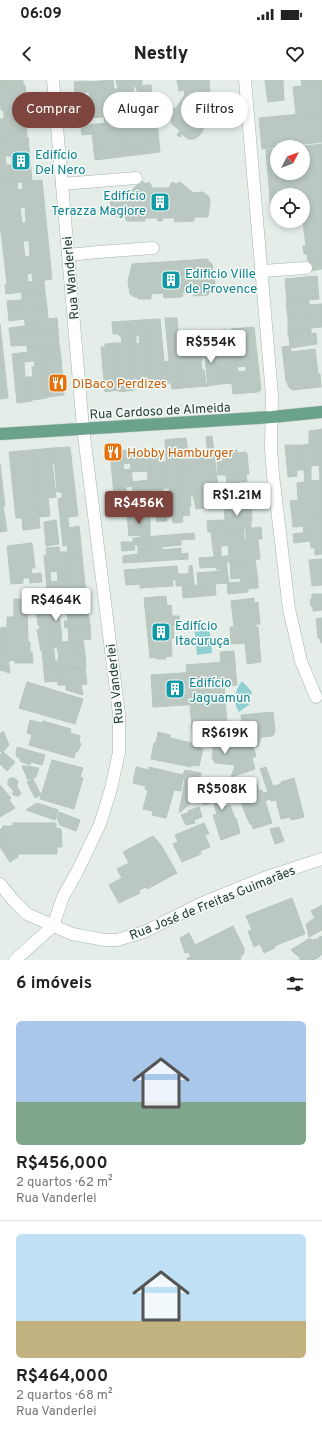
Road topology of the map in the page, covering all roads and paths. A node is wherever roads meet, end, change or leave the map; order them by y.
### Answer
1 (53, 80) edge
2 (245, 80) edge
3 (136, 178) dead end
4 (62, 184) junction
5 (153, 248) dead end
6 (68, 255) junction
7 (306, 268) dead end
8 (262, 271) junction
9 (322, 412) edge
10 (272, 417) junction
11 (83, 428) junction
12 (0, 434) edge
13 (316, 697) dead end
14 (322, 859) edge
15 (0, 884) edge
16 (53, 926) junction
17 (15, 960) edge

1 - 4 street, Rua Wanderlei
2 - 8 street
3 - 4 street
4 - 6 street, Rua Wanderlei
5 - 6 street
6 - 11 street, Rua Wanderlei
7 - 8 street
8 - 10 street
9 - 10 main road, Rua Cardoso de Almeida
10 - 11 main road, Rua Cardoso de Almeida
10 - 13 street
11 - 12 main road, Rua Cardoso de Almeida
11 - 16 street, Rua Vanderlei
14 - 16 street, Rua José de Freitas Guimarães
15 - 16 street, Rua José de Freitas Guimarães
16 - 17 street, Rua Vanderlei

